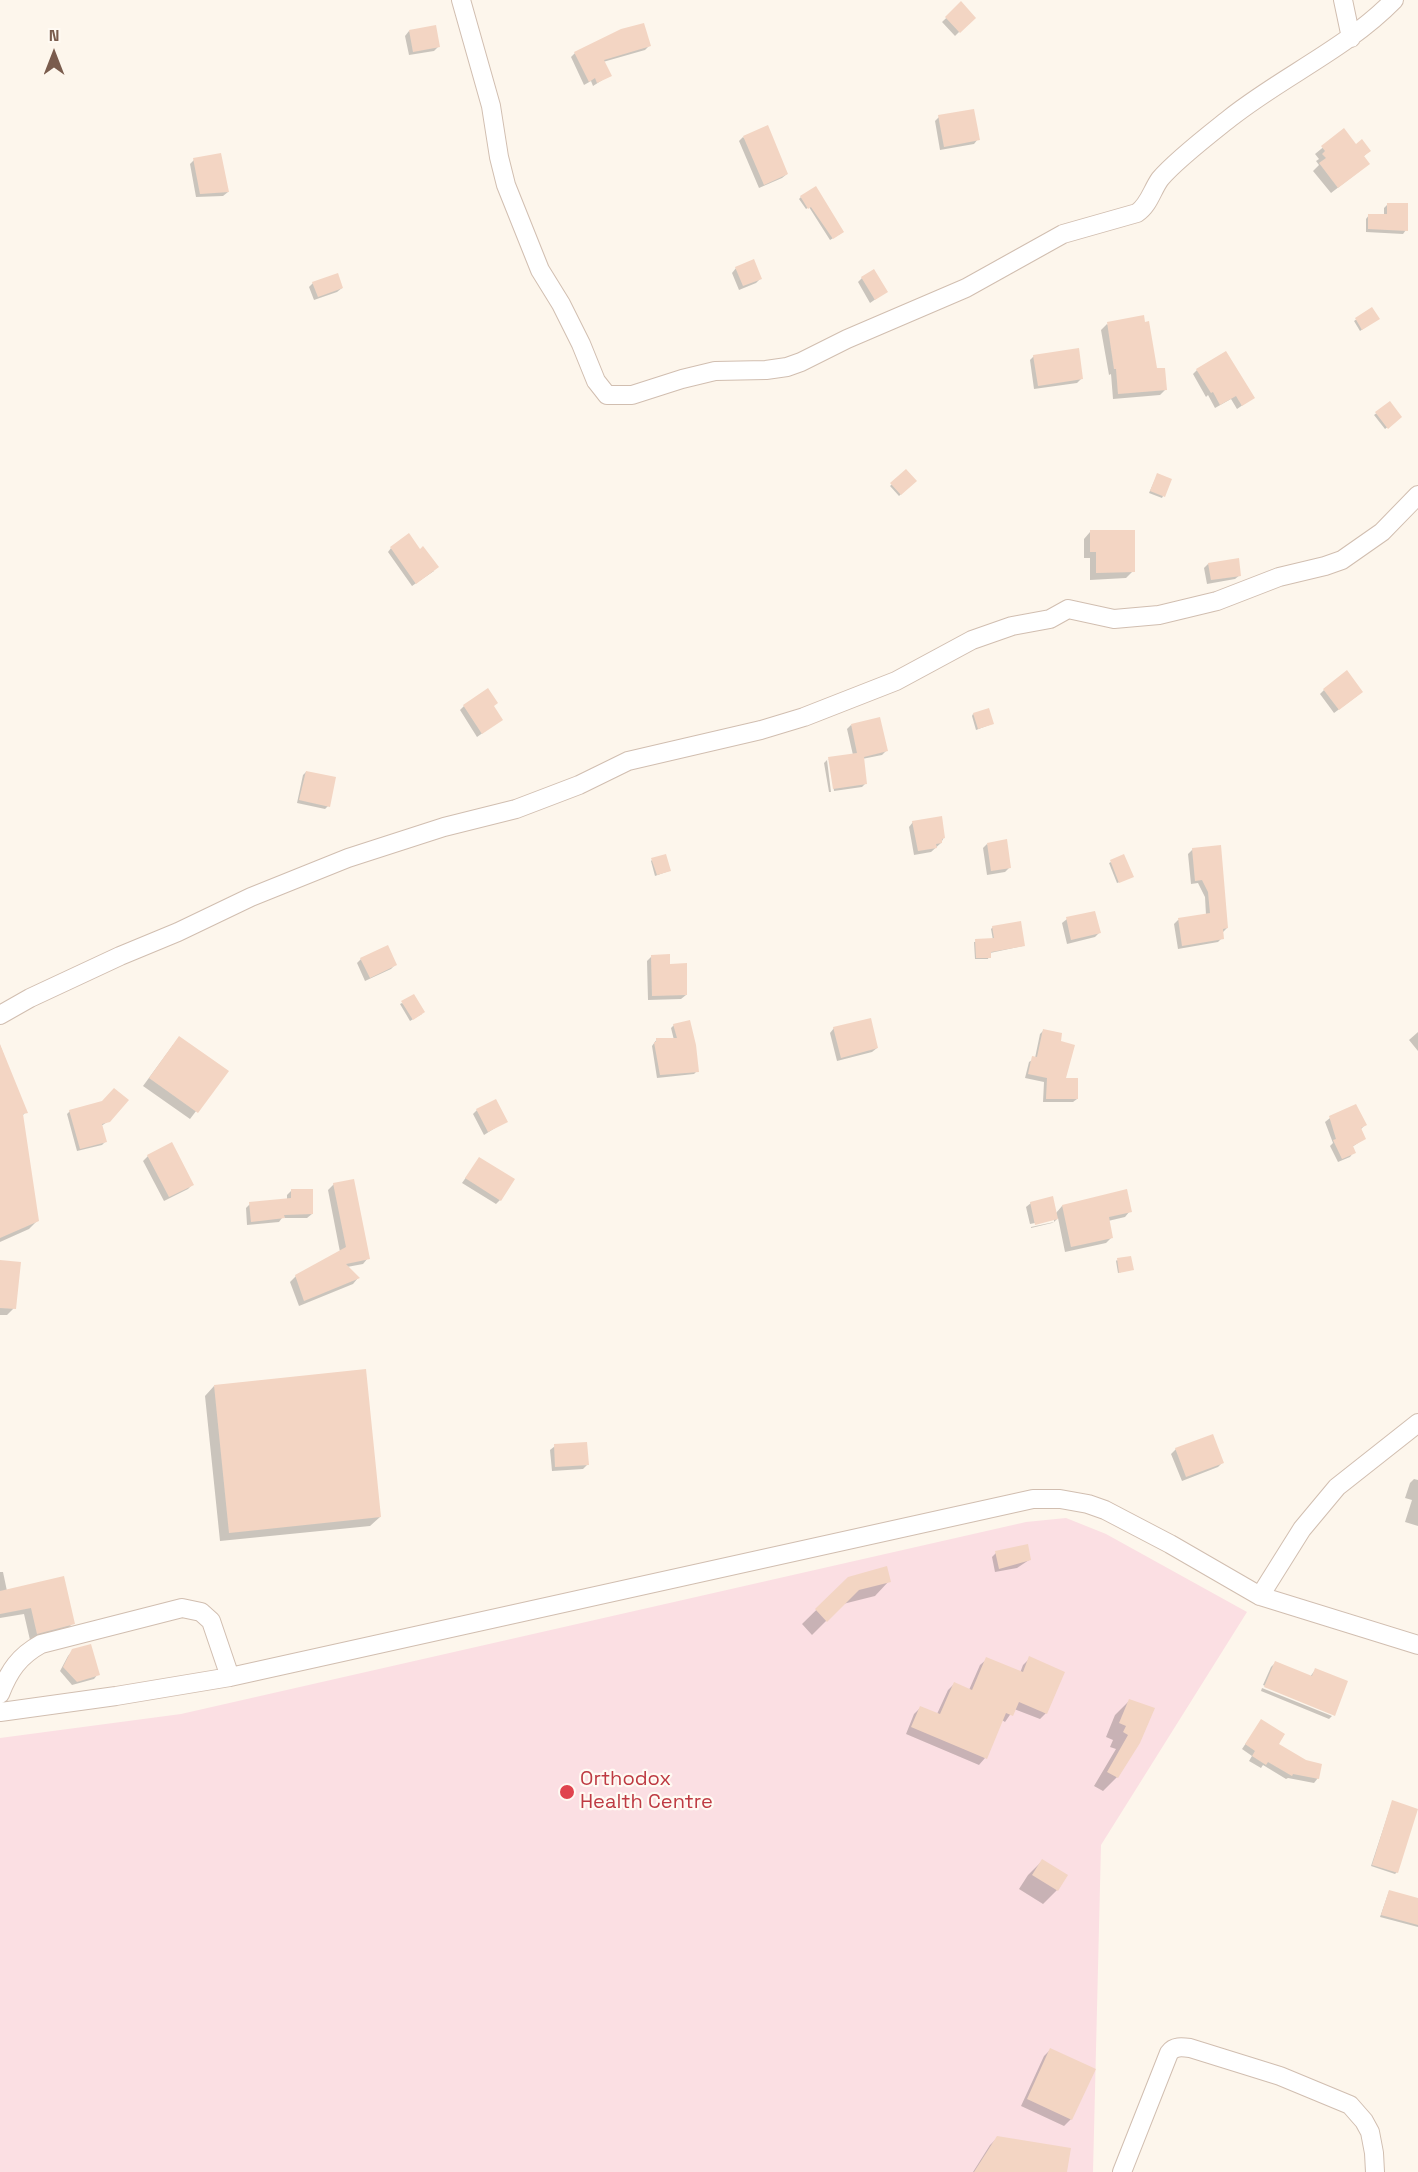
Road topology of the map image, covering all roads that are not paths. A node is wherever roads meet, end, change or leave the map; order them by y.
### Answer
1 (461, 0) edge
2 (1343, 0) edge
3 (1394, 0) edge
4 (1351, 38) junction
5 (1418, 495) edge
6 (0, 1015) edge
7 (1418, 1423) edge
8 (1260, 1596) junction
9 (1418, 1645) edge
10 (230, 1677) junction
11 (0, 1694) edge
12 (0, 1712) edge
13 (1122, 2172) edge
14 (1375, 2172) edge

1 - 4 street
2 - 4 street
3 - 4 street
5 - 6 street
7 - 8 street
8 - 9 street
8 - 10 street
10 - 11 street
10 - 12 street
13 - 14 street

